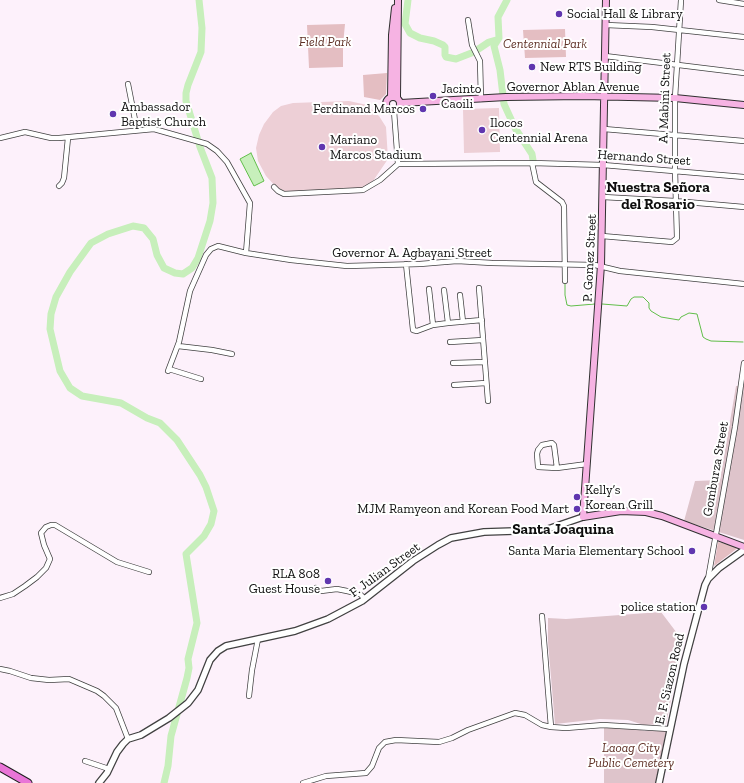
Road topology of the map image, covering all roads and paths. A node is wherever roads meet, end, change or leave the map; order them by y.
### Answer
1 (606, 0) edge
2 (680, 0) edge
3 (719, 0) edge
4 (398, 2) edge
5 (744, 4) edge
6 (468, 20) dead end
7 (606, 25) junction
8 (679, 30) junction
9 (744, 37) edge
10 (605, 56) junction
11 (676, 66) junction
12 (744, 73) edge
13 (128, 84) dead end
14 (394, 97) junction
15 (604, 97) junction
16 (675, 98) junction
17 (481, 99) junction
18 (401, 103) junction
19 (744, 105) edge
20 (394, 111) junction
21 (604, 129) junction
22 (137, 130) junction
23 (675, 135) junction
24 (0, 138) edge
25 (68, 138) junction
26 (744, 141) edge
27 (532, 163) junction
28 (398, 164) junction
29 (603, 165) junction
30 (675, 170) junction
31 (744, 177) edge
32 (59, 186) dead end
33 (274, 187) dead end
34 (603, 198) junction
35 (675, 201) junction
36 (744, 207) edge
37 (602, 236) junction
38 (246, 253) junction
39 (406, 264) junction
40 (565, 265) junction
41 (601, 266) junction
42 (565, 281) dead end
43 (744, 284) edge
44 (429, 288) dead end
45 (479, 288) dead end
46 (444, 290) dead end
47 (460, 295) dead end
48 (482, 320) junction
49 (463, 322) junction
50 (448, 323) junction
51 (433, 325) junction
52 (483, 340) junction
53 (450, 342) dead end
54 (178, 346) junction
55 (232, 354) dead end
56 (453, 362) dead end
57 (485, 362) junction
58 (744, 363) edge
59 (201, 379) dead end
60 (486, 383) junction
61 (454, 385) dead end
62 (488, 401) dead end
63 (587, 464) junction
64 (557, 468) junction
65 (583, 517) junction
66 (715, 537) junction
67 (744, 547) edge
68 (744, 550) edge
69 (149, 572) dead end
70 (708, 579) junction
71 (316, 588) dead end
72 (0, 598) edge
73 (365, 599) junction
74 (542, 616) dead end
75 (258, 639) junction
76 (0, 669) edge
77 (250, 696) dead end
78 (551, 727) junction
79 (670, 729) junction
80 (128, 740) junction
81 (84, 761) dead end
82 (0, 767) edge
83 (109, 769) junction
84 (28, 783) edge
85 (99, 783) edge
86 (303, 783) edge
87 (659, 783) edge

1 - 7 main road, P. Gomez Street
2 - 8 street, A. Mabini Street
3 - 5 street
4 - 14 main road
6 - 17 street
7 - 8 street
7 - 10 main road, P. Gomez Street
8 - 9 street
8 - 11 street, A. Mabini Street
10 - 11 street
10 - 15 main road, P. Gomez Street
11 - 12 street
11 - 16 street, A. Mabini Street
13 - 22 street
14 - 18 main road
14 - 20 main road
15 - 16 main road, Governor Ablan Avenue
15 - 17 main road, Governor Ablan Avenue
15 - 21 main road, P. Gomez Street
16 - 19 main road, Governor Ablan Avenue
16 - 23 street, A. Mabini Street
17 - 18 main road, Governor Ablan Avenue
18 - 20 main road
20 - 28 street
21 - 23 street
21 - 29 main road, P. Gomez Street
22 - 25 street
22 - 38 street
23 - 26 street
23 - 30 street, A. Mabini Street
24 - 25 street
25 - 32 street
27 - 28 street, Hernando Street
27 - 29 street, Hernando Street
27 - 40 street
28 - 33 street
29 - 30 street, Hernando Street
29 - 34 main road, P. Gomez Street
30 - 31 street, Hernando Street
30 - 35 street, A. Mabini Street
34 - 35 street
34 - 37 main road, P. Gomez Street
35 - 36 street
35 - 37 street, A. Mabini Street
37 - 41 main road, P. Gomez Street
38 - 39 street, Governor A. Agbayani Street
38 - 54 street, Governor A. Agbayani Street
39 - 40 street, Governor A. Agbayani Street
39 - 51 street
40 - 41 street, Governor A. Agbayani Street
40 - 42 street
41 - 43 street, Governor A. Agbayani Street
41 - 63 main road, P. Gomez Street
44 - 51 street
45 - 48 street
46 - 50 street
47 - 49 street
48 - 49 street
48 - 52 street
49 - 50 street
50 - 51 street
52 - 53 street
52 - 57 street
54 - 55 street
54 - 59 street, Governor A. Agbayani Street
56 - 57 street
57 - 60 street
58 - 66 street, Gomburza Street
60 - 61 street
60 - 62 street
63 - 64 street
63 - 65 main road, P. Gomez Street
64 - 64 street
65 - 66 main road, F. Julian Street
65 - 73 street, F. Julian Street
66 - 67 main road, F. Julian Street
66 - 70 street, Gomburza Street
68 - 70 street
69 - 72 street
70 - 79 street, E. F. Siazon Road
71 - 73 street
73 - 75 street, F. Julian Street
74 - 78 street
75 - 77 street
75 - 80 street, F. Julian Street
76 - 80 street
78 - 79 street
78 - 86 street
79 - 87 street, E. F. Siazon Road
80 - 83 street, F. Julian Street
81 - 83 street
82 - 84 main road
83 - 85 street, F. Julian Street

